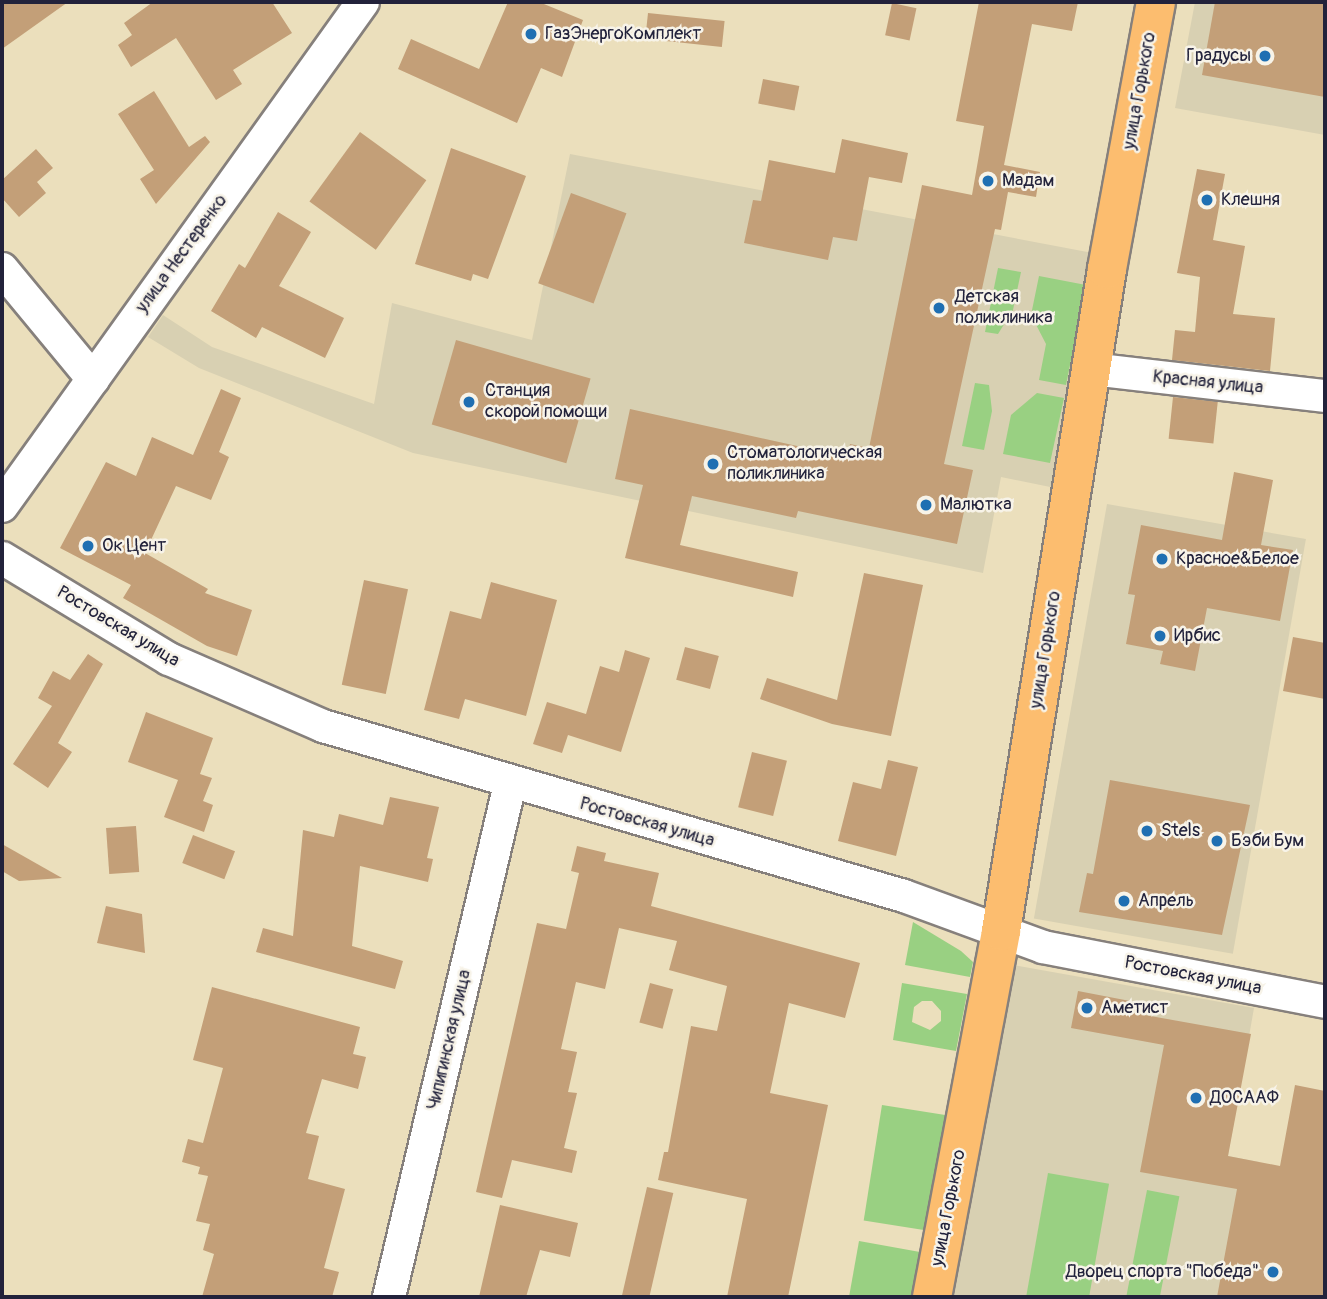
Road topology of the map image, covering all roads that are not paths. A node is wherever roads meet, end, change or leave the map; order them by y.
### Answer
1 (363, 2) edge
2 (1156, 2) edge
3 (2, 269) edge
4 (1091, 369) junction
5 (93, 379) junction
6 (1325, 396) edge
7 (2, 506) edge
8 (2, 558) edge
9 (510, 784) junction
10 (1002, 932) junction
11 (1325, 1002) edge
12 (389, 1297) edge
13 (932, 1297) edge

1 - 5 street, улица Нестеренко
2 - 4 main road, улица Горького
3 - 5 street
4 - 6 street, Красная улица
4 - 10 main road, улица Горького
5 - 7 street, улица Нестеренко
8 - 9 street, Ростовская улица
9 - 10 street, Ростовская улица
9 - 12 street, Чипигинская улица
10 - 11 street, Ростовская улица
10 - 13 main road, улица Горького

